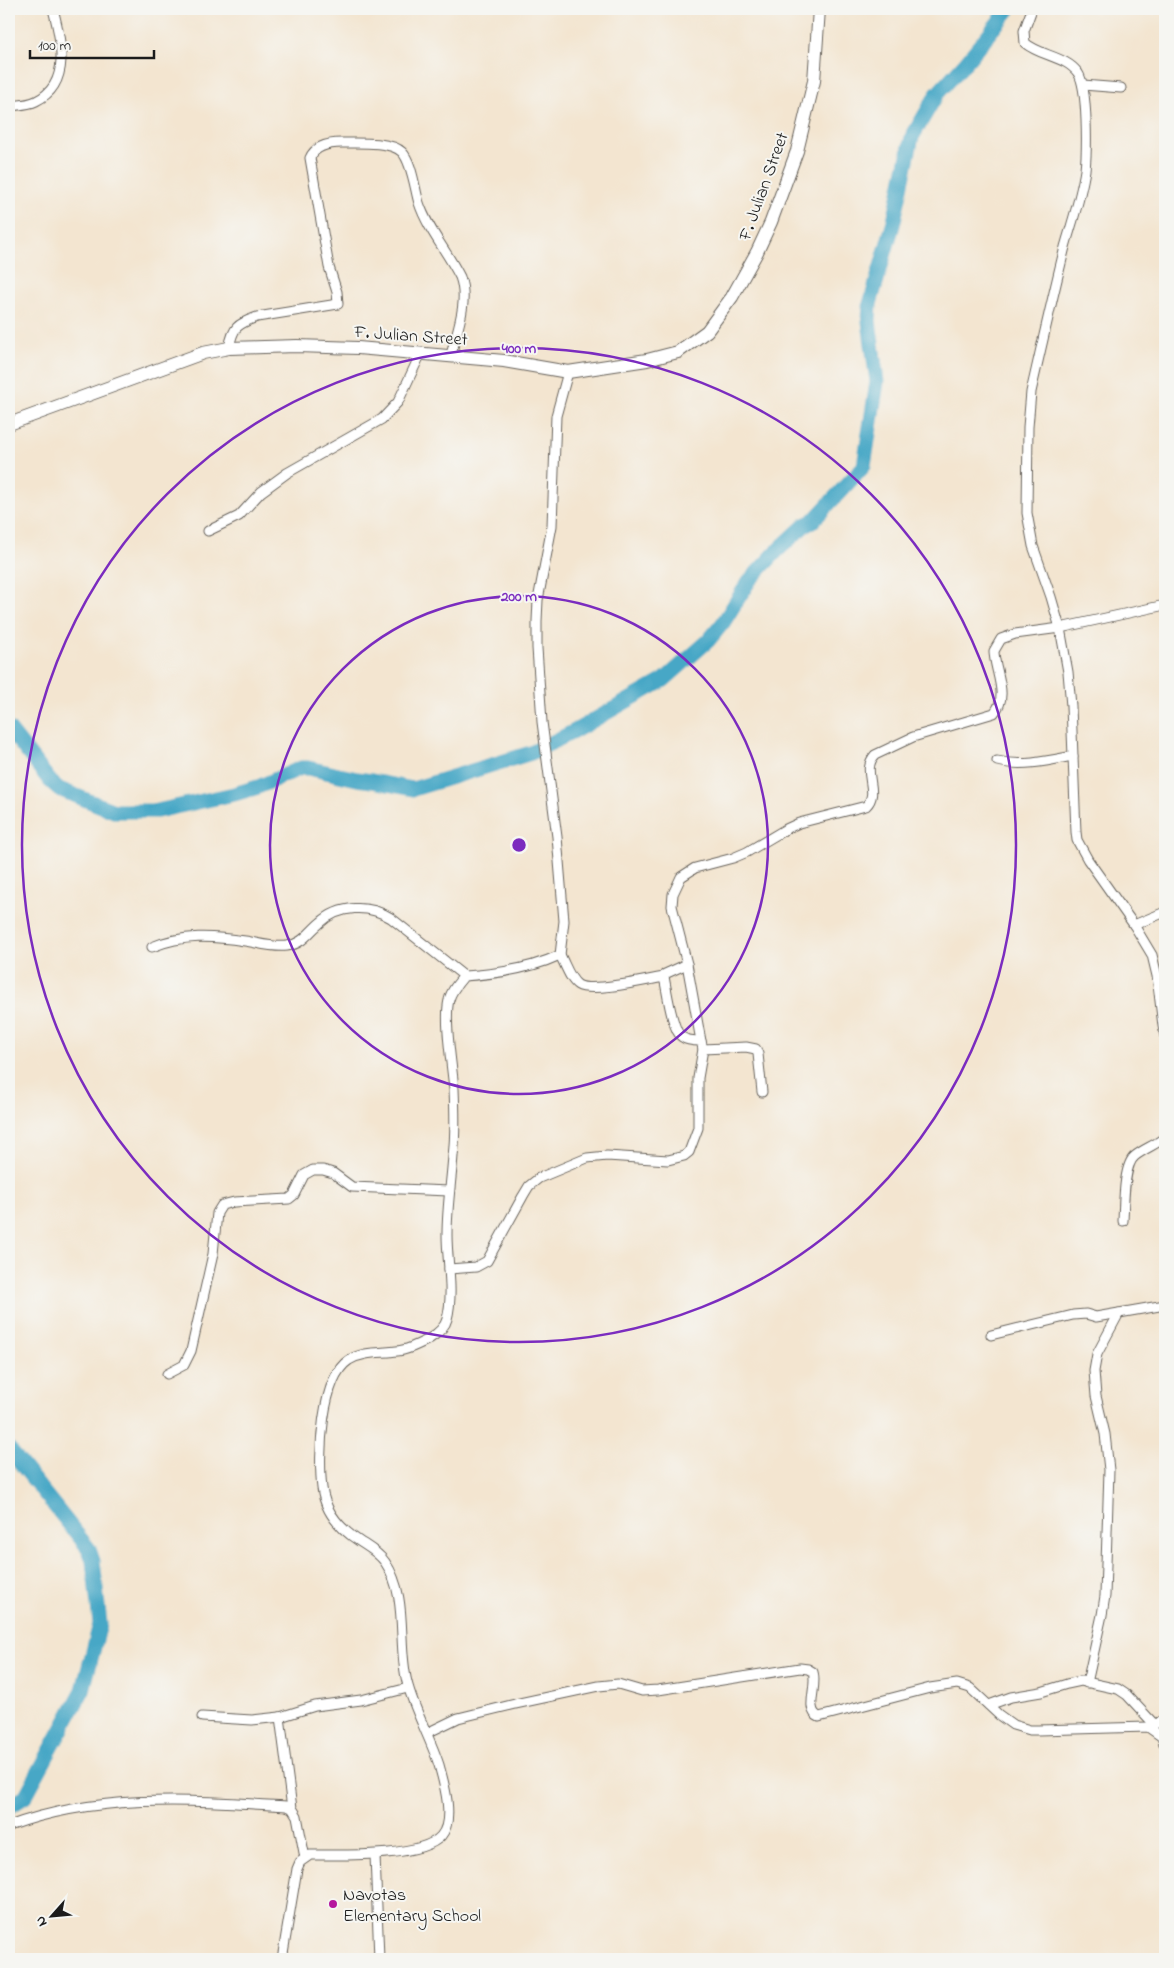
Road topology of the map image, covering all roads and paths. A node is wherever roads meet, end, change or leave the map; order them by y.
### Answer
1 (52, 9) edge
2 (819, 9) edge
3 (1032, 9) edge
4 (1083, 85) junction
5 (1121, 88) dead end
6 (9, 106) edge
7 (229, 348) junction
8 (422, 353) junction
9 (451, 355) junction
10 (568, 372) junction
11 (9, 424) edge
12 (208, 531) dead end
13 (1165, 605) edge
14 (1060, 628) junction
15 (1073, 756) junction
16 (997, 761) dead end
17 (1165, 912) edge
18 (1134, 925) junction
19 (152, 946) dead end
20 (560, 955) junction
21 (687, 964) junction
22 (464, 976) junction
23 (664, 977) junction
24 (1165, 1036) edge
25 (702, 1045) junction
26 (762, 1092) dead end
27 (1165, 1137) edge
28 (449, 1191) junction
29 (1123, 1221) dead end
30 (449, 1269) junction
31 (1165, 1305) edge
32 (1118, 1314) junction
33 (991, 1335) dead end
34 (167, 1374) dead end
35 (1087, 1682) junction
36 (408, 1688) junction
37 (989, 1705) junction
38 (202, 1717) dead end
39 (280, 1717) junction
40 (1165, 1719) edge
41 (1151, 1726) junction
42 (427, 1733) junction
43 (1165, 1740) edge
44 (292, 1808) junction
45 (9, 1826) edge
46 (375, 1854) junction
47 (305, 1858) junction
48 (282, 1959) edge
49 (379, 1959) edge

1 - 6 street
2 - 10 street, F. Julian Street
3 - 4 street
4 - 5 street
4 - 14 street
7 - 8 street, F. Julian Street
7 - 9 street
7 - 11 street, F. Julian Street
8 - 9 street, F. Julian Street
8 - 12 street
9 - 10 street, F. Julian Street
10 - 20 street
13 - 14 street
14 - 15 street
14 - 21 street
15 - 16 street
15 - 18 street
17 - 18 street
18 - 24 street
19 - 22 street
20 - 22 street
20 - 23 street
21 - 23 street
21 - 25 street
22 - 28 street
23 - 25 street
25 - 26 street
25 - 30 street
27 - 29 street
28 - 30 street
28 - 34 street
30 - 36 street
31 - 32 street
32 - 33 street
32 - 35 street
35 - 37 street
35 - 41 street
36 - 39 street
36 - 42 street
37 - 41 street
37 - 42 street
38 - 39 street
39 - 44 street
40 - 41 street
41 - 43 street
42 - 46 street
44 - 45 street
44 - 47 street
46 - 47 street
46 - 49 street
47 - 48 street

